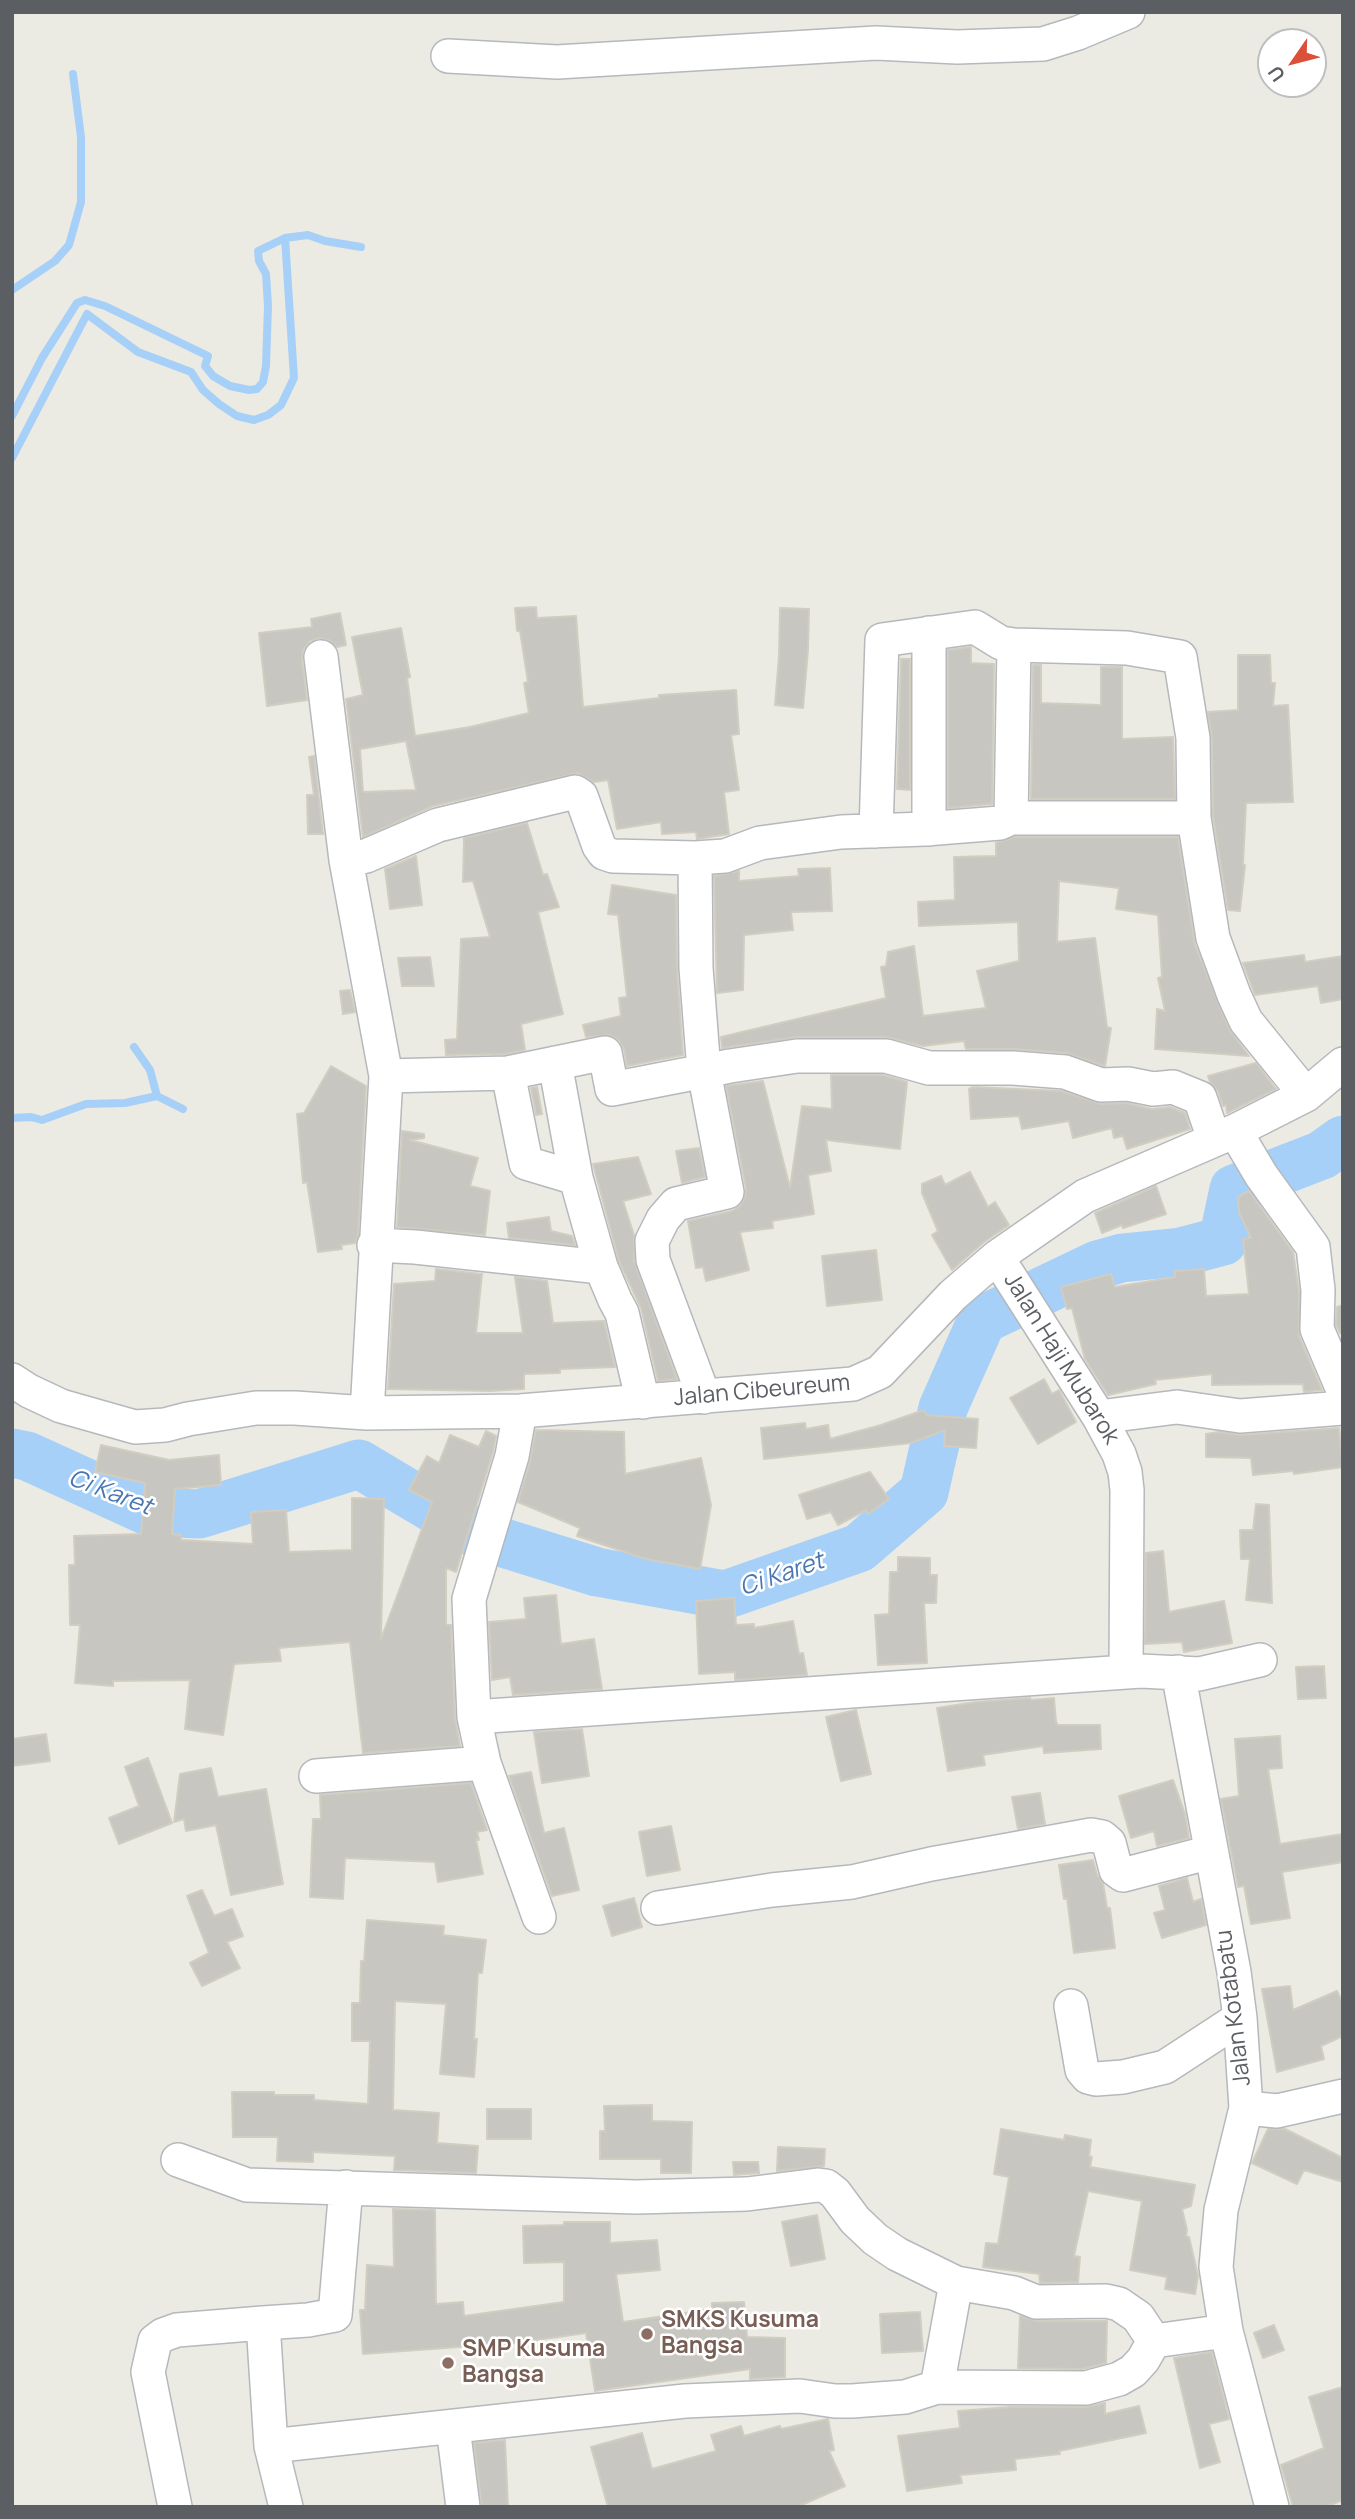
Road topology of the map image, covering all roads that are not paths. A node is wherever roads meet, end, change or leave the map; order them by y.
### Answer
1 (1128, 12) edge
2 (448, 56) dead end
3 (929, 633) junction
4 (1014, 645) junction
5 (321, 657) dead end
6 (1011, 818) junction
7 (1194, 818) junction
8 (929, 829) junction
9 (876, 831) junction
10 (695, 858) junction
11 (346, 860) junction
12 (555, 1063) junction
13 (1343, 1064) edge
14 (704, 1071) junction
15 (508, 1073) junction
16 (386, 1076) junction
17 (1307, 1095) junction
18 (1224, 1135) junction
19 (576, 1178) junction
20 (374, 1245) junction
21 (997, 1257) junction
22 (601, 1267) junction
23 (12, 1380) edge
24 (1343, 1390) edge
25 (704, 1397) junction
26 (643, 1402) junction
27 (1343, 1408) edge
28 (520, 1411) junction
29 (367, 1413) junction
30 (1099, 1416) junction
31 (1260, 1660) dead end
32 (1126, 1672) junction
33 (1178, 1672) junction
34 (474, 1717) junction
35 (484, 1763) junction
36 (316, 1776) dead end
37 (1211, 1852) junction
38 (658, 1908) dead end
39 (540, 1917) dead end
40 (1071, 2006) dead end
41 (1240, 2018) junction
42 (1343, 2096) edge
43 (1246, 2108) junction
44 (178, 2160) dead end
45 (346, 2187) junction
46 (956, 2283) junction
47 (263, 2323) junction
48 (1226, 2331) junction
49 (1154, 2341) junction
50 (937, 2387) junction
51 (453, 2427) junction
52 (271, 2446) junction
53 (175, 2507) edge
54 (286, 2507) edge
55 (463, 2507) edge
56 (1272, 2507) edge

1 - 2 street
3 - 4 street
3 - 8 street
3 - 9 street
4 - 6 street
4 - 7 street
5 - 11 street
6 - 7 street
6 - 8 street
7 - 17 street
8 - 9 street
9 - 10 street
10 - 11 street
10 - 14 street
11 - 16 street
12 - 14 street
12 - 15 street
12 - 19 street
13 - 17 street, Jalan Cibeureum
14 - 18 street
14 - 25 street
15 - 16 street
15 - 19 street
16 - 20 street
17 - 18 street, Jalan Cibeureum
18 - 21 street, Jalan Cibeureum
18 - 24 street
19 - 22 street
20 - 22 street
20 - 29 street
21 - 25 street, Jalan Cibeureum
21 - 30 street, Jalan Haji Mubarok
22 - 26 street
23 - 29 street, Jalan Cibeureum
25 - 26 street, Jalan Cibeureum
26 - 28 street, Jalan Cibeureum
27 - 30 street
28 - 29 street, Jalan Cibeureum
28 - 34 street
30 - 32 street, Jalan Haji Mubarok
31 - 33 street
32 - 33 street
32 - 34 street
33 - 37 street, Jalan Kotabatu
34 - 35 street
35 - 36 street
35 - 39 street
37 - 38 street
37 - 41 street, Jalan Kotabatu
40 - 41 street
41 - 43 street, Jalan Kotabatu
42 - 43 street
43 - 48 street, Jalan Kotabatu
44 - 45 street
45 - 46 street
45 - 47 street
46 - 49 street
46 - 50 street
47 - 52 street
47 - 53 street
48 - 49 street
48 - 56 street, Jalan Kotabatu
49 - 50 street
50 - 51 street
51 - 52 street
51 - 55 street
52 - 54 street

